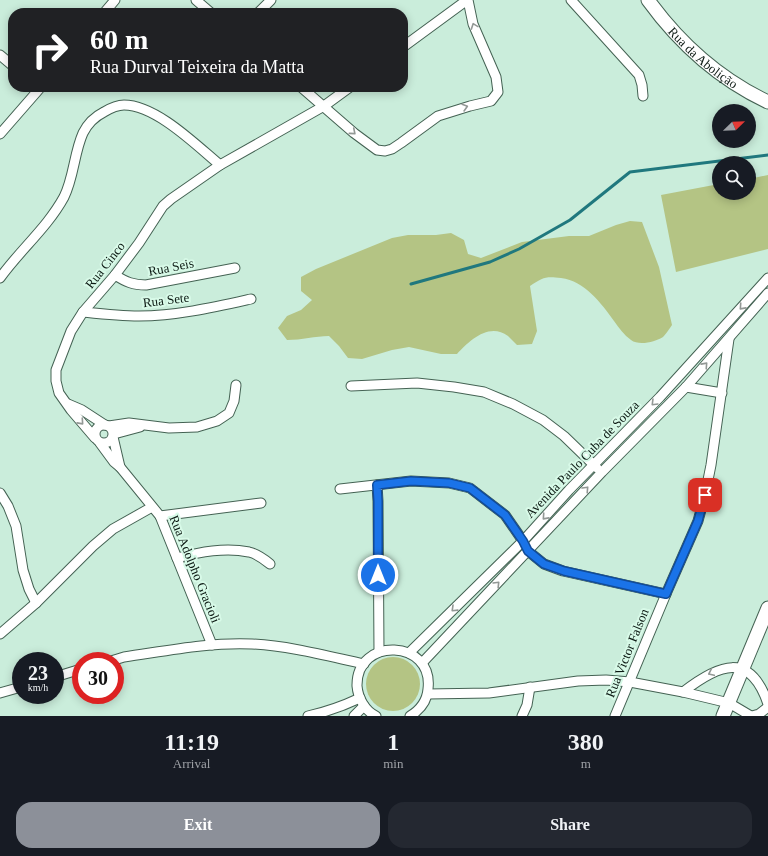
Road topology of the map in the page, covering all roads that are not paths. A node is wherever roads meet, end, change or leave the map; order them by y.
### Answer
1 (115, 0) edge
2 (196, 0) edge
3 (271, 0) edge
4 (467, 0) edge
5 (571, 0) edge
6 (648, 0) edge
7 (108, 8) edge
8 (205, 8) edge
9 (263, 8) edge
10 (408, 43) edge
11 (0, 55) edge
12 (8, 62) edge
13 (36, 92) edge
14 (307, 92) edge
15 (343, 92) edge
16 (643, 96) dead end
17 (768, 102) edge
18 (324, 106) junction
19 (0, 134) edge
20 (220, 166) junction
21 (235, 268) dead end
22 (115, 275) junction
23 (0, 278) edge
24 (768, 278) edge
25 (768, 293) edge
26 (251, 299) dead end
27 (83, 312) junction
28 (729, 339) junction
29 (236, 385) dead end
30 (351, 386) dead end
31 (686, 387) junction
32 (722, 393) junction
33 (68, 404) junction
34 (110, 431) junction
35 (98, 440) junction
36 (593, 464) junction
37 (120, 467) junction
38 (602, 472) junction
39 (377, 485) junction
40 (340, 489) dead end
41 (0, 493) edge
42 (261, 503) dead end
43 (152, 507) junction
44 (160, 516) junction
45 (523, 541) junction
46 (528, 551) junction
47 (177, 558) junction
48 (270, 564) dead end
49 (666, 594) junction
50 (36, 603) junction
51 (768, 608) edge
52 (0, 634) edge
53 (212, 645) junction
54 (379, 652) junction
55 (409, 653) junction
56 (124, 657) edge
57 (422, 663) junction
58 (364, 664) junction
59 (744, 669) junction
60 (630, 682) junction
61 (530, 687) junction
62 (12, 690) edge
63 (683, 692) junction
64 (0, 693) edge
65 (428, 694) junction
66 (362, 702) junction
67 (729, 703) junction
68 (768, 704) edge
69 (768, 707) edge
70 (308, 716) edge
71 (354, 716) edge
72 (373, 716) edge
73 (410, 716) edge
74 (522, 716) edge
75 (615, 716) edge
76 (723, 716) edge
77 (751, 716) edge

1 - 7 street
2 - 8 street
3 - 9 street
4 - 10 street
18 -> 4 street
5 - 16 street
6 - 17 main road, Rua da Abolição
11 - 12 street
13 - 19 street
14 - 18 street
15 - 18 street, Rua Cinco
18 - 20 street, Rua Cinco
20 - 22 street, Rua Cinco
20 - 23 street
21 - 22 street, Rua Seis
22 - 27 street, Rua Cinco
24 -> 36 street, Avenida Paulo Cuba de Souza
25 - 28 street, Avenida Paulo Cuba de Souza
26 - 27 street, Rua Sete
27 - 33 street, Rua Cinco
31 -> 28 street, Avenida Paulo Cuba de Souza
28 - 32 street, Rua Victor Falson
29 - 34 street
30 - 36 street
31 - 32 street
31 - 38 street, Avenida Paulo Cuba de Souza
32 - 49 street, Rua Victor Falson
33 - 34 street
33 -> 35 street, Rua Cinco
34 - 35 street
34 - 35 street
34 - 37 street, Rua Adolpho Gracioli
35 - 37 street, Rua Adolpho Gracioli
36 - 38 street
36 -> 45 street, Avenida Paulo Cuba de Souza
37 - 43 street, Rua Adolpho Gracioli
46 -> 38 street, Avenida Paulo Cuba de Souza
39 - 40 street
39 - 45 street
39 - 54 street
41 - 50 street
42 - 44 street
43 - 44 street, Rua Adolpho Gracioli
43 - 50 street
44 - 47 street, Rua Adolpho Gracioli
45 - 46 street
45 -> 55 street, Avenida Paulo Cuba de Souza
46 - 49 street
57 -> 46 street, Avenida Paulo Cuba de Souza
47 - 48 street
47 - 53 street, Rua Adolpho Gracioli
49 - 60 street, Rua Victor Falson
50 - 52 street
51 - 59 main road
53 - 56 street
53 - 58 street
54 - 55 street
54 - 58 street
55 - 57 street
57 - 65 street
58 - 66 street
59 -> 63 street
59 - 67 main road
59 - 68 street
60 - 61 street
60 - 63 street
60 - 75 street, Rua Victor Falson
61 - 65 street
61 - 74 street
62 - 64 street
63 - 67 street
65 - 73 street
66 - 70 street
66 - 71 street
66 - 72 street
67 - 76 main road
67 - 77 street
69 - 77 street

